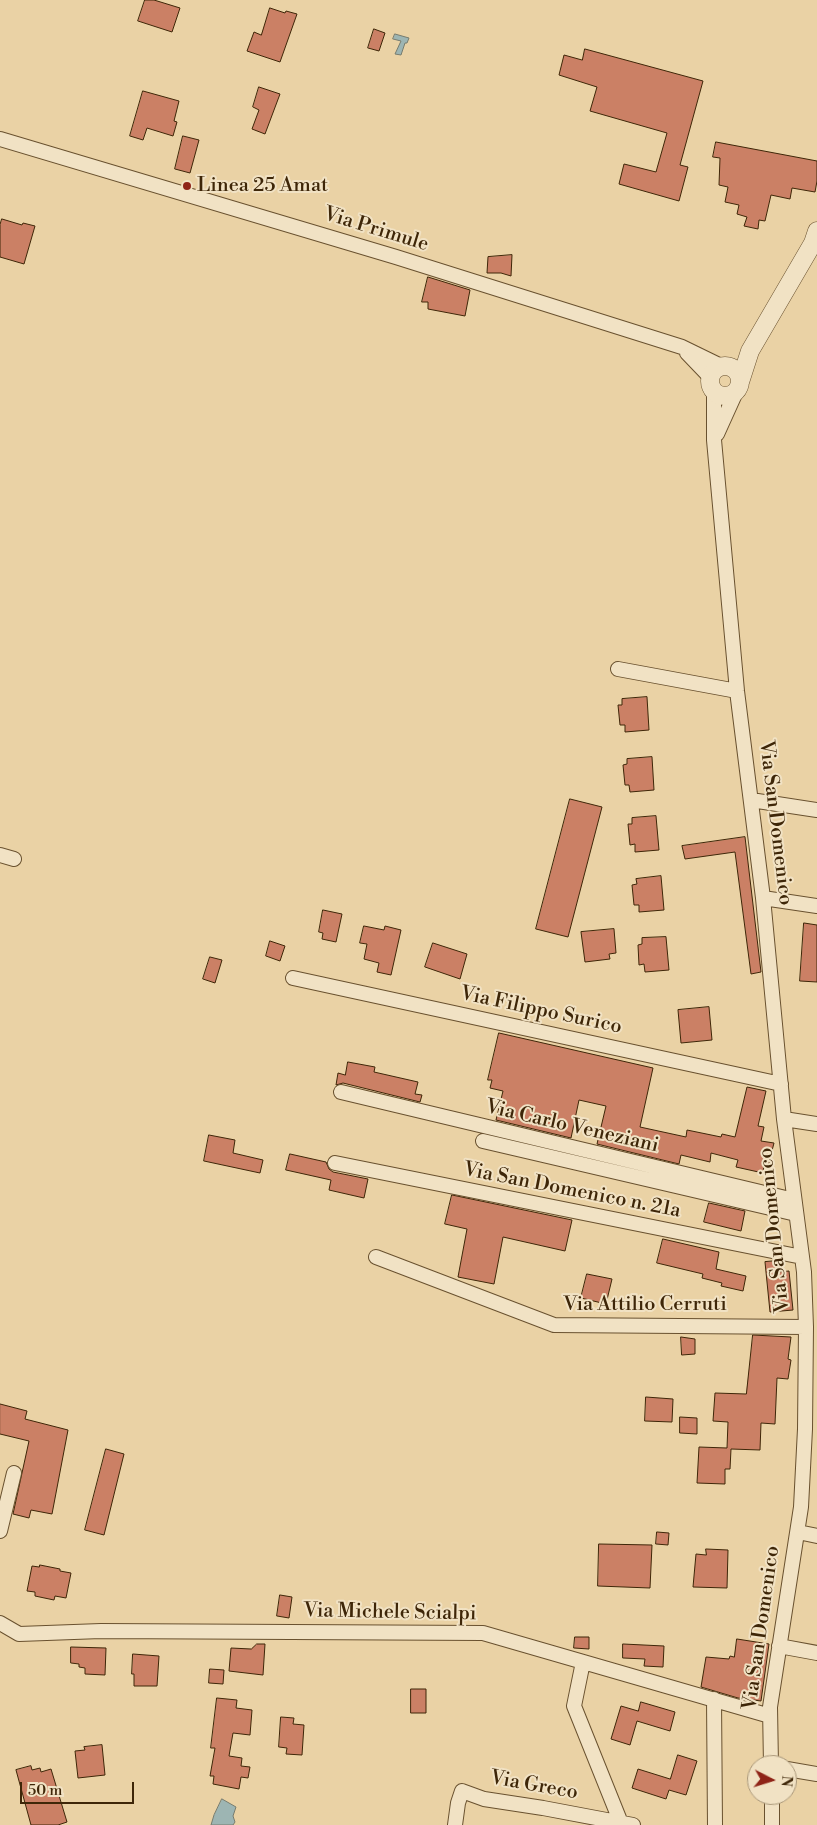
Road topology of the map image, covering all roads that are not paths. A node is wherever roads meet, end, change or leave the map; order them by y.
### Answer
1 (0, 139) edge
2 (817, 231) edge
3 (750, 351) junction
4 (718, 375) junction
5 (738, 387) junction
6 (714, 440) junction
7 (618, 669) dead end
8 (737, 691) junction
9 (750, 800) junction
10 (817, 810) edge
11 (0, 855) edge
12 (14, 859) dead end
13 (763, 898) junction
14 (817, 906) edge
15 (293, 978) dead end
16 (781, 1084) junction
17 (340, 1092) dead end
18 (784, 1119) junction
19 (817, 1124) edge
20 (483, 1141) dead end
21 (335, 1163) dead end
22 (795, 1207) junction
23 (376, 1257) dead end
24 (802, 1257) junction
25 (810, 1273) edge
26 (806, 1327) junction
27 (811, 1404) edge
28 (14, 1473) dead end
29 (0, 1531) edge
30 (798, 1532) junction
31 (817, 1536) edge
32 (0, 1623) edge
33 (780, 1646) junction
34 (817, 1652) edge
35 (584, 1662) junction
36 (714, 1699) junction
37 (770, 1716) junction
38 (771, 1755) edge
39 (797, 1771) edge
40 (817, 1774) edge
41 (772, 1805) edge
42 (627, 1824) edge
43 (455, 1825) edge
44 (716, 1825) edge
45 (772, 1825) edge

1 - 4 street, Via Primule
2 - 3 street, Via San Domenico
3 - 4 street, Via San Domenico
3 - 5 street, Via San Domenico
4 - 5 street
4 - 5 street
4 - 6 street, Via San Domenico
5 - 6 street, Via San Domenico
6 - 8 street, Via San Domenico
7 - 8 street
8 - 9 street, Via San Domenico
9 - 10 street
9 - 13 street, Via San Domenico
11 - 12 street
13 - 14 street
13 - 16 street, Via San Domenico
15 - 16 street, Via Filippo Surico
16 - 18 street, Via San Domenico
17 - 22 street, Via Carlo Veneziani
18 - 19 street
18 - 22 street, Via San Domenico
20 - 22 street
21 - 24 street, Via San Domenico n. 21a
22 - 24 street, Via San Domenico
23 - 26 street, Via Attilio Cerruti
24 - 25 street, Via San Domenico
25 - 26 street, Via San Domenico
26 - 27 street, Via San Domenico
27 - 30 street, Via San Domenico
28 - 29 street
30 - 31 street
30 - 33 street, Via San Domenico
32 - 35 street, Via Michele Scialpi
33 - 34 street
33 - 37 street, Via San Domenico
35 - 36 street, Via Michele Scialpi
35 - 42 street
36 - 37 street, Via Michele Scialpi
36 - 44 street
37 - 38 street, Via San Domenico
39 - 40 street
41 - 45 street
42 - 43 street, Via Greco

